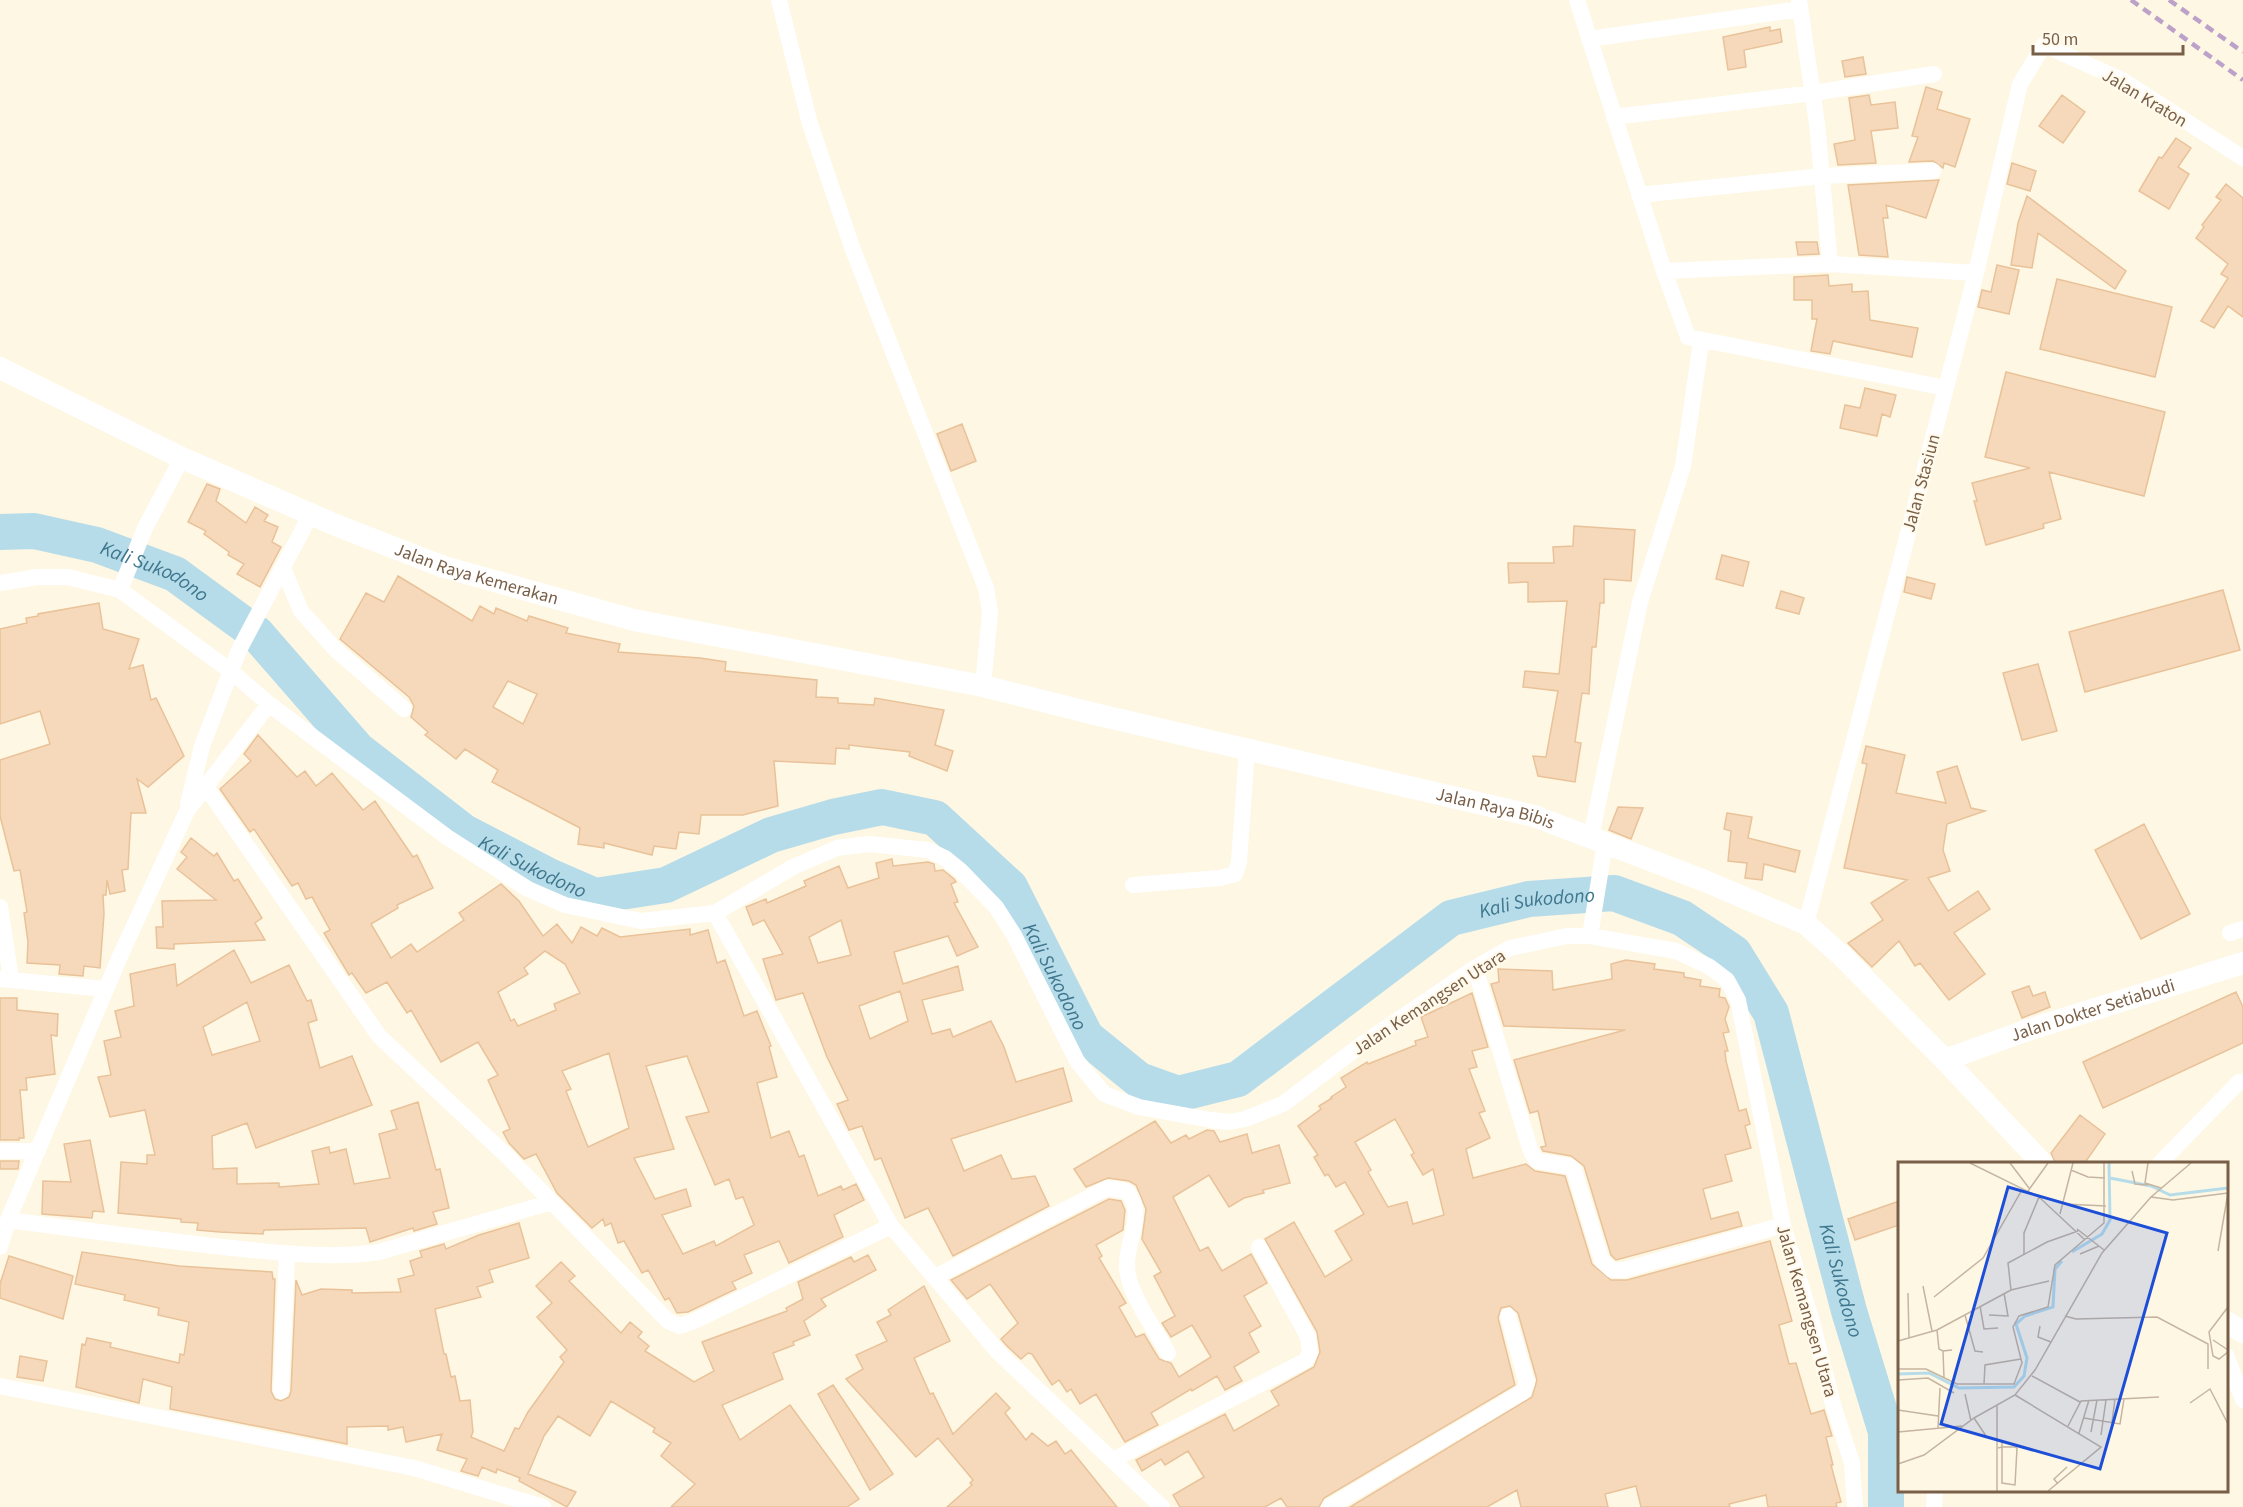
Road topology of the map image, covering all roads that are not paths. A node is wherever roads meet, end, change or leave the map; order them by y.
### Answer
1 (779, 0) edge
2 (1577, 0) edge
3 (1800, 5) edge
4 (1589, 39) junction
5 (2044, 45) joint
6 (1934, 74) dead end
7 (1813, 93) junction
8 (1614, 117) junction
9 (2243, 158) edge
10 (1933, 171) dead end
11 (1822, 176) junction
12 (1639, 195) junction
13 (1830, 264) junction
14 (1664, 271) junction
15 (1976, 273) junction
16 (1701, 342) junction
17 (0, 368) edge
18 (1946, 388) junction
19 (182, 458) junction
20 (311, 514) junction
21 (283, 568) junction
22 (0, 582) edge
23 (120, 590) junction
24 (232, 672) junction
25 (983, 686) junction
26 (269, 704) junction
27 (404, 709) dead end
28 (1247, 749) junction
29 (206, 787) junction
30 (187, 811) junction
31 (1598, 840) junction
32 (1133, 885) dead end
33 (0, 907) edge
34 (715, 913) junction
35 (1806, 924) junction
36 (1591, 931) junction
37 (2243, 963) edge
38 (1475, 968) junction
39 (5, 979) edge
40 (105, 989) junction
41 (1945, 1060) junction
42 (2239, 1082) dead end
43 (0, 1151) edge
44 (38, 1151) junction
45 (2041, 1162) edge
46 (2161, 1162) edge
47 (552, 1202) junction
48 (8, 1220) junction
49 (1782, 1225) junction
50 (891, 1226) junction
51 (0, 1247) edge
52 (1259, 1247) dead end
53 (287, 1254) junction
54 (935, 1277) junction
55 (1508, 1316) dead end
56 (2228, 1323) edge
57 (2243, 1332) edge
58 (1168, 1353) dead end
59 (2228, 1360) edge
60 (0, 1386) edge
61 (281, 1391) dead end
62 (2243, 1400) edge
63 (1113, 1460) junction
64 (1935, 1492) edge
65 (543, 1507) edge
66 (1162, 1507) edge
67 (1329, 1507) edge
68 (1855, 1507) edge
69 (1934, 1507) edge

1 - 25 street
2 - 4 street
3 - 4 street
3 - 7 street
4 - 8 street
5 - 9 street, Jalan Kraton
5 - 15 street, Jalan Stasiun
6 - 7 street
7 - 8 street
7 - 11 street
8 - 12 street
10 - 11 street
11 - 12 street
11 - 13 street
12 - 14 street
13 - 14 street
13 - 15 street
14 - 16 street
15 - 18 street, Jalan Stasiun
16 - 18 street
16 - 31 street
17 - 19 main road, Jalan Raya Kemerakan
18 - 35 street, Jalan Stasiun
19 - 20 main road, Jalan Raya Kemerakan
19 - 23 street
20 - 21 street
20 - 25 main road, Jalan Raya Kemerakan
21 - 24 street
21 - 27 street
22 - 23 street
23 - 24 street
24 - 26 street
24 - 30 street
25 - 28 main road, Jalan Raya Bibis
26 - 29 street
26 - 34 street
28 - 31 main road, Jalan Raya Bibis
28 - 32 street
29 - 30 street
29 - 47 street
30 - 40 street
31 - 35 main road, Jalan Raya Bibis
31 - 36 street
33 - 39 street
34 - 38 street, Jalan Kemangsen Utara
34 - 50 street
35 - 41 main road, Jalan Raya Bibis
36 - 38 street, Jalan Kemangsen Utara
36 - 49 street, Jalan Kemangsen Utara
37 - 41 main road, Jalan Dokter Setiabudi
38 - 49 street
39 - 40 street
40 - 44 street
41 - 45 main road, Jalan Raya Bibis
42 - 46 street
43 - 44 street
44 - 48 street
47 - 50 street
47 - 53 street
48 - 51 street
48 - 53 street
49 - 68 street, Jalan Kemangsen Utara
50 - 54 street
52 - 63 street
53 - 61 street
54 - 58 street
54 - 63 street
55 - 67 street
56 - 57 main road
59 - 62 street
60 - 65 street
63 - 66 street
64 - 69 street

